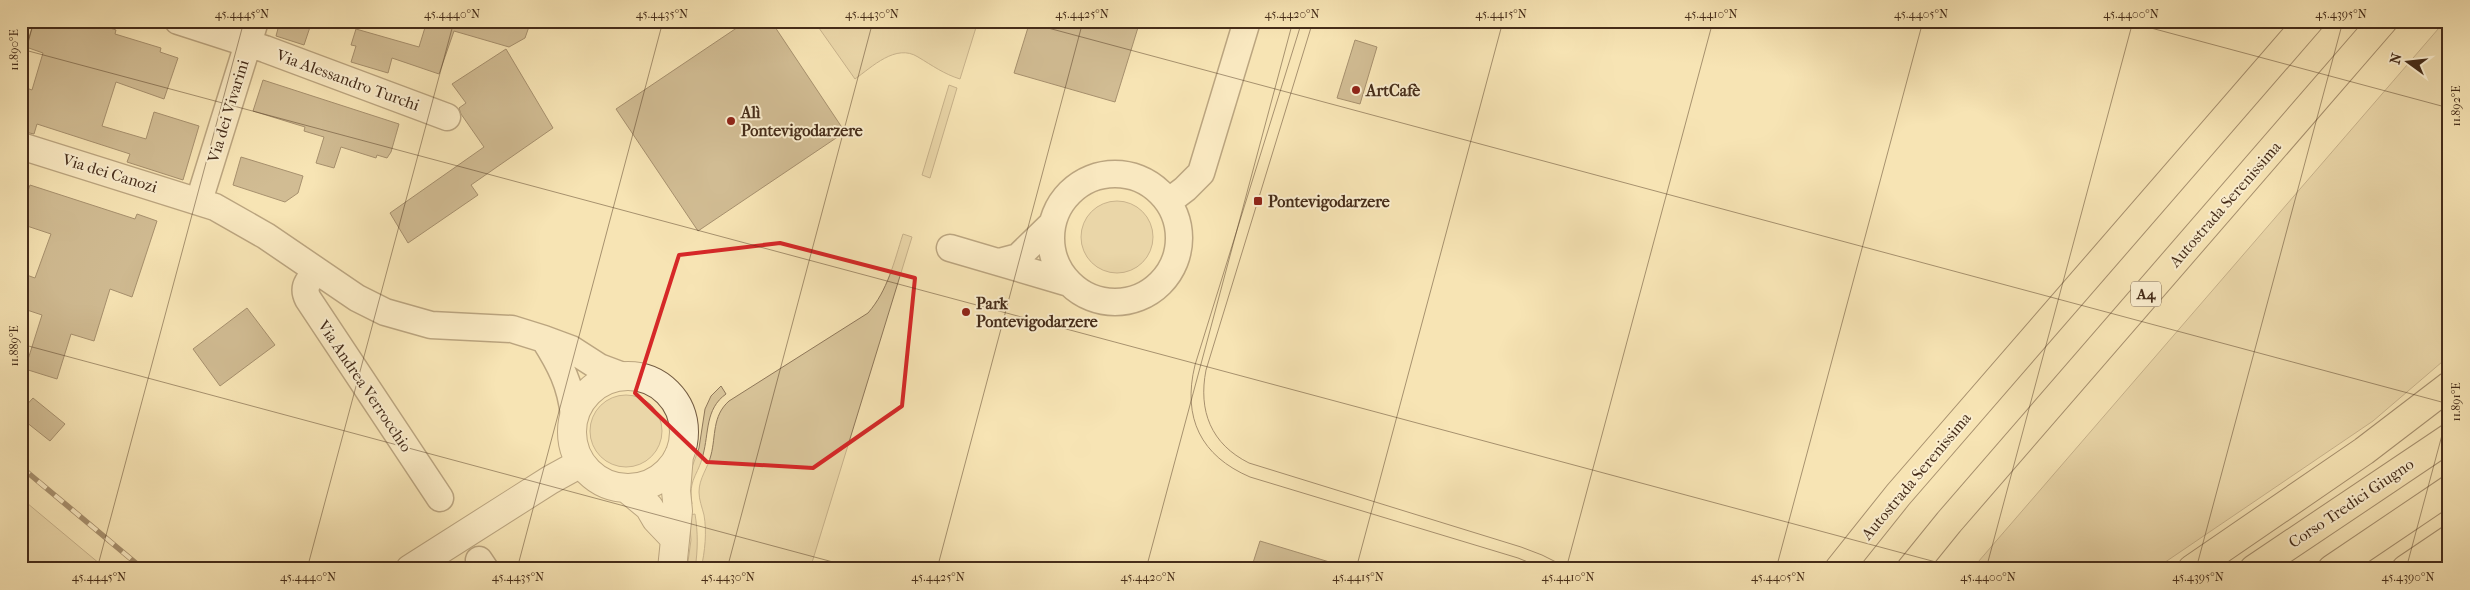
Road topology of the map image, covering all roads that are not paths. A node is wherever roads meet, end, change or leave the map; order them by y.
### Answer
1 (178, 21) edge
2 (1247, 21) edge
3 (2309, 21) edge
4 (2383, 21) edge
5 (252, 33) edge
6 (447, 117) dead end
7 (21, 146) edge
8 (199, 201) junction
9 (1168, 202) junction
10 (1052, 224) junction
11 (950, 248) dead end
12 (999, 262) junction
13 (315, 272) junction
14 (1069, 283) junction
15 (544, 339) junction
16 (623, 376) junction
17 (2449, 386) edge
18 (574, 416) junction
19 (2449, 438) edge
20 (678, 455) junction
21 (581, 463) junction
22 (626, 488) junction
23 (2449, 490) edge
24 (440, 498) dead end
25 (674, 538) junction
26 (2449, 540) edge
27 (410, 569) edge
28 (672, 569) edge
29 (1839, 569) edge
30 (1911, 569) edge
31 (2192, 569) edge
32 (2254, 569) edge
33 (2332, 569) edge
34 (2406, 569) edge

1 - 5 street, Via Alessandro Turchi
2 - 9 street
3 - 29 highway, Autostrada Serenissima
4 - 30 highway, Autostrada Serenissima / A4
5 - 6 street, Via Alessandro Turchi
5 - 8 street, Via dei Vivarini
7 - 8 street, Via dei Canozi
8 - 13 street
9 - 10 street
9 - 14 street
10 - 12 street
10 - 14 street
11 - 12 street
12 - 14 street
13 - 15 street
13 - 24 street, Via Andrea Verrocchio
15 - 16 street
15 - 18 street
16 - 18 street
16 - 20 street
17 - 31 highway
18 - 21 street
19 - 32 highway, Corso Tredici Giugno
20 - 22 street
20 - 25 street
21 - 22 street
21 - 27 street
22 - 25 street
23 - 33 highway
25 - 28 street
26 - 34 highway

